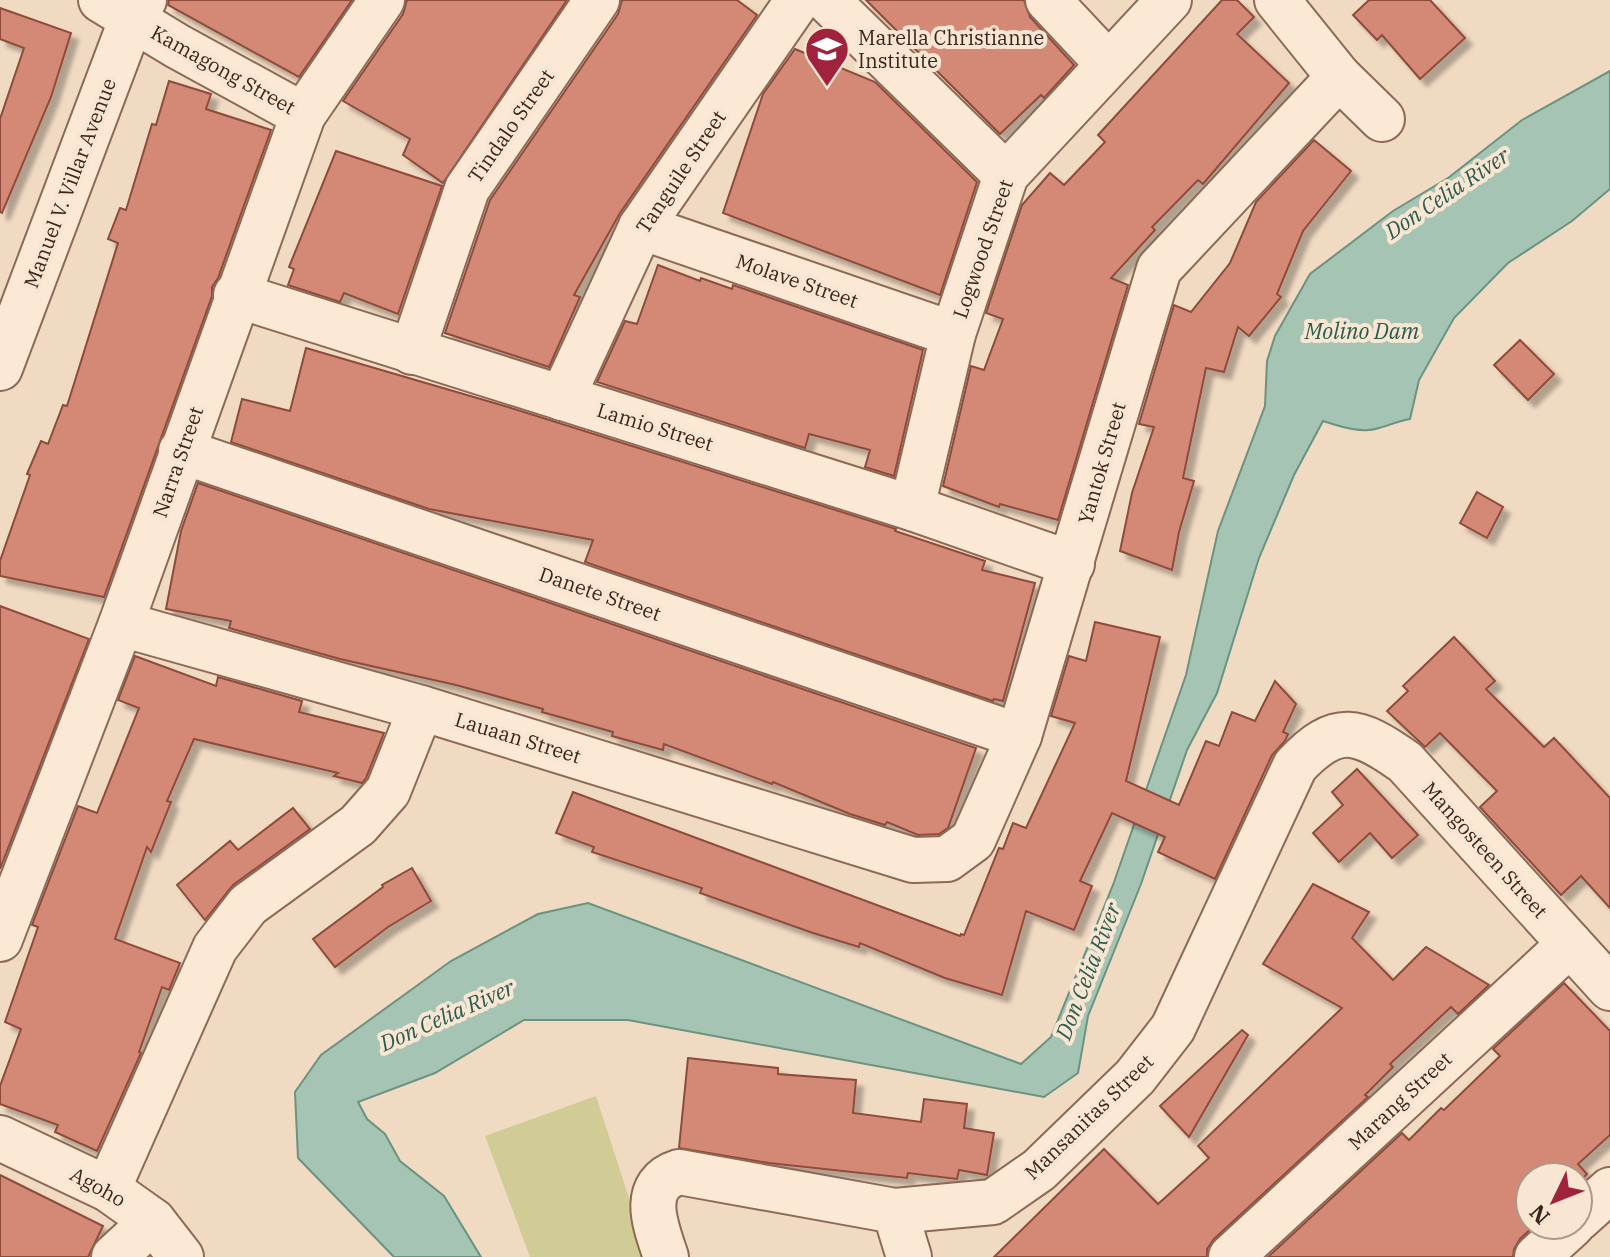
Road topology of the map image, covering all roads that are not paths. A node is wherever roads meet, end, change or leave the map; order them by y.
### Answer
1 (382, 0) edge
2 (597, 0) edge
3 (798, 0) edge
4 (827, 0) edge
5 (1048, 0) edge
6 (1169, 0) edge
7 (1277, 0) edge
8 (125, 6) edge
9 (1108, 64) junction
10 (1339, 77) junction
11 (303, 115) junction
12 (1382, 119) dead end
13 (1006, 175) junction
14 (641, 227) junction
15 (236, 295) junction
16 (953, 334) junction
17 (412, 352) junction
18 (0, 368) edge
19 (562, 398) junction
20 (181, 451) junction
21 (912, 508) junction
22 (1072, 564) junction
23 (121, 624) junction
24 (421, 708) junction
25 (1346, 733) joint
26 (1019, 736) junction
27 (913, 860) joint
28 (0, 939) edge
29 (1570, 944) junction
30 (1610, 988) edge
31 (0, 1138) edge
32 (108, 1189) junction
33 (1610, 1190) edge
34 (1594, 1204) edge
35 (895, 1211) junction
36 (153, 1221) junction
37 (1554, 1241) edge
38 (114, 1257) edge
39 (181, 1257) edge
40 (666, 1257) edge
41 (909, 1257) edge
42 (1231, 1257) edge
43 (1537, 1257) edge

1 - 11 street, Narra Street
2 - 17 street, Tindalo Street
3 - 14 street, Tanguile Street
4 - 13 street
5 - 9 street
6 - 9 street, Logwood Street
7 - 10 street
8 - 11 street, Kamagong Street
8 - 18 street, Manuel V. Villar Avenue
9 - 13 street, Logwood Street
10 - 12 street
10 - 22 street, Yantok Street
11 - 15 street, Narra Street
13 - 16 street, Logwood Street
14 - 16 street, Molave Street
14 - 19 street, Tanguile Street
15 - 17 street, Lamio Street
15 - 20 street, Narra Street
16 - 21 street, Logwood Street
17 - 19 street, Lamio Street
19 - 21 street, Lamio Street
20 - 23 street, Narra Street
20 - 26 street, Danete Street
21 - 22 street, Lamio Street
22 - 26 street, Yantok Street
23 - 24 street, Lauaan Street
23 - 28 street, Narra Street
24 - 27 street, Lauaan Street
24 - 32 street
25 - 29 street, Mangosteen Street
25 - 35 street, Mansanitas Street
26 - 27 street, Yantok Street
29 - 30 street, Mangosteen Street
29 - 42 street, Marang Street
31 - 32 street, Agoho
32 - 36 street, Agoho
33 - 34 street
35 - 40 street, Mansanitas Street
35 - 41 street
36 - 38 street
36 - 39 street, Agoho
37 - 43 street

